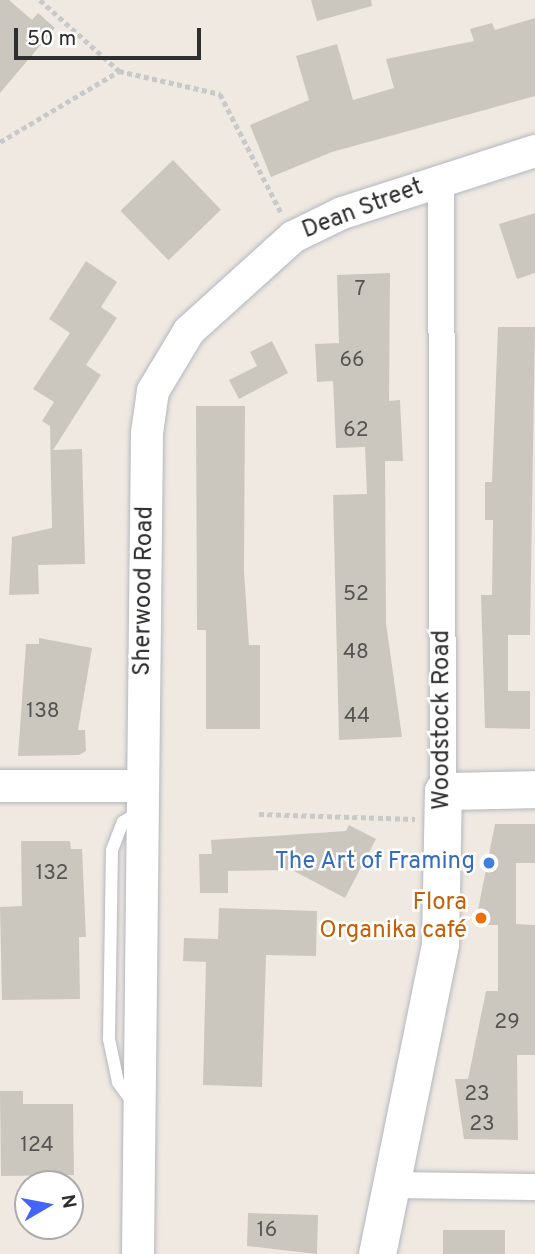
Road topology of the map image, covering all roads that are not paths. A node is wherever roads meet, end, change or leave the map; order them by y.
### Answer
1 (535, 151) edge
2 (441, 180) junction
3 (160, 373) joint
4 (0, 786) edge
5 (535, 789) edge
6 (443, 791) junction
7 (143, 798) junction
8 (392, 1185) junction
9 (535, 1187) edge
10 (138, 1254) edge
11 (377, 1254) edge

1 - 2 street, Dean Street
2 - 3 street, Dean Street
2 - 6 street, Woodstock Road
3 - 7 street, Sherwood Road
4 - 7 street
5 - 6 main road
6 - 8 main road, Woodstock Road
7 - 10 street, Sherwood Road
8 - 9 street
8 - 11 main road, Woodstock Road

